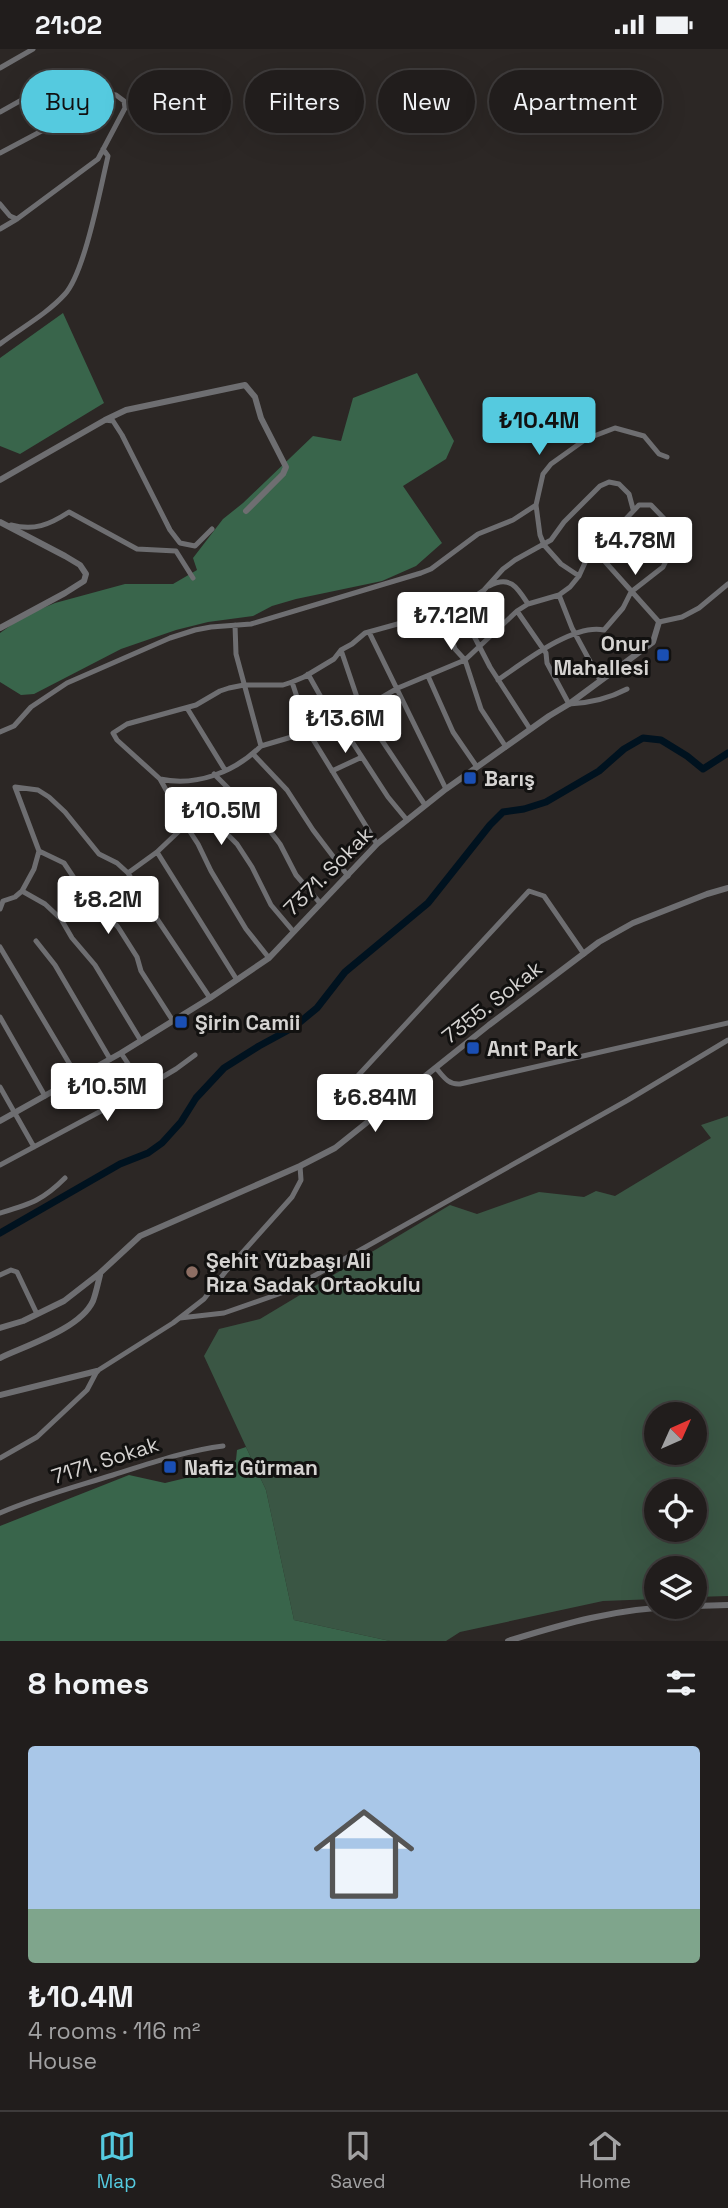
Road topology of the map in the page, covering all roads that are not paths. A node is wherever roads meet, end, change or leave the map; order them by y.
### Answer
1 (33, 49) edge
2 (0, 68) edge
3 (21, 100) edge
4 (0, 112) edge
5 (103, 149) junction
6 (0, 153) edge
7 (0, 204) edge
8 (17, 219) junction
9 (0, 229) edge
10 (0, 344) edge
11 (105, 419) junction
12 (667, 457) dead end
13 (0, 481) edge
14 (536, 505) junction
15 (633, 509) junction
16 (246, 510) dead end
17 (2, 523) edge
18 (212, 529) dead end
19 (683, 534) dead end
20 (544, 545) junction
21 (593, 545) junction
22 (671, 551) dead end
23 (579, 576) junction
24 (193, 578) dead end
25 (728, 584) edge
26 (484, 590) junction
27 (631, 592) junction
28 (559, 595) junction
29 (528, 604) junction
30 (459, 607) junction
31 (443, 611) junction
32 (517, 611) junction
33 (659, 622) junction
34 (235, 625) junction
35 (0, 628) edge
36 (369, 632) junction
37 (576, 635) junction
38 (480, 645) junction
39 (543, 649) junction
40 (341, 650) junction
41 (465, 660) junction
42 (308, 674) junction
43 (428, 676) junction
44 (498, 680) junction
45 (600, 680) junction
46 (292, 682) junction
47 (244, 685) junction
48 (398, 688) junction
49 (627, 689) dead end
50 (569, 704) junction
51 (187, 708) junction
52 (361, 709) junction
53 (336, 724) junction
54 (530, 729) junction
55 (0, 732) edge
56 (309, 733) junction
57 (261, 746) junction
58 (506, 747) junction
59 (253, 754) junction
60 (362, 757) junction
61 (477, 767) junction
62 (225, 770) junction
63 (332, 771) junction
64 (214, 774) junction
65 (160, 779) junction
66 (446, 789) junction
67 (425, 805) junction
68 (407, 820) junction
69 (185, 824) junction
70 (377, 844) junction
71 (39, 851) junction
72 (157, 852) junction
73 (128, 873) junction
74 (348, 876) junction
75 (728, 888) edge
76 (22, 891) junction
77 (1, 901) edge
78 (320, 903) junction
79 (0, 909) edge
80 (293, 930) junction
81 (36, 941) dead end
82 (0, 947) edge
83 (584, 954) junction
84 (269, 958) junction
85 (237, 980) junction
86 (211, 998) junction
87 (0, 1017) edge
88 (173, 1021) junction
89 (728, 1023) edge
90 (728, 1040) edge
91 (141, 1041) junction
92 (121, 1053) junction
93 (195, 1055) dead end
94 (110, 1059) junction
95 (436, 1067) junction
96 (78, 1078) junction
97 (0, 1087) edge
98 (144, 1088) junction
99 (45, 1096) junction
100 (14, 1113) junction
101 (380, 1113) junction
102 (0, 1121) edge
103 (34, 1147) junction
104 (0, 1165) edge
105 (300, 1166) junction
106 (65, 1178) dead end
107 (0, 1213) edge
108 (100, 1273) junction
109 (0, 1275) edge
110 (37, 1314) junction
111 (180, 1318) junction
112 (0, 1328) edge
113 (0, 1358) edge
114 (97, 1371) junction
115 (0, 1395) edge
116 (222, 1446) dead end
117 (0, 1458) edge
118 (0, 1513) edge
119 (728, 1605) edge
120 (707, 1606) edge
121 (644, 1609) edge
122 (508, 1641) edge

1 - 2 street
3 - 4 street
5 - 6 street
5 - 8 street
5 - 10 street
7 - 8 street
8 - 9 street
11 - 13 street
11 - 16 street
11 - 18 street
12 - 14 street
14 - 20 street
14 - 34 street
15 - 19 street
15 - 20 street
15 - 21 street
17 - 24 street
17 - 35 street
20 - 23 street
20 - 26 street
21 - 23 street
21 - 27 street
22 - 27 street
23 - 28 street
25 - 33 street
26 - 29 street
26 - 30 street
27 - 33 street
27 - 37 street
28 - 29 street
28 - 37 street
29 - 32 street
30 - 31 street
30 - 38 street
31 - 36 street
31 - 41 street
32 - 38 street
32 - 39 street
33 - 45 street, 7371. Sokak
34 - 47 street
34 - 55 street
36 - 40 street
36 - 48 street
37 - 39 street
37 - 45 street
38 - 41 street
38 - 44 street
39 - 44 street
39 - 50 street
40 - 42 street
40 - 52 street
41 - 43 street
41 - 58 street
42 - 46 street
42 - 53 street
43 - 48 street
43 - 61 street
44 - 54 street
45 - 50 street, 7371. Sokak
46 - 47 street
46 - 56 street
47 - 51 street
47 - 57 street
48 - 52 street
48 - 66 street
49 - 50 street
50 - 54 street, 7371. Sokak
51 - 62 street
51 - 65 street
52 - 53 street
52 - 67 street
53 - 56 street
53 - 60 street
54 - 58 street, 7371. Sokak
56 - 57 street
56 - 63 street
57 - 59 street
58 - 61 street, 7371. Sokak
59 - 62 street
59 - 74 street
60 - 63 street
60 - 68 street
61 - 66 street, 7371. Sokak
62 - 64 street
63 - 70 street
64 - 65 street
64 - 78 street
65 - 69 street
66 - 67 street, 7371. Sokak
67 - 68 street, 7371. Sokak
68 - 70 street, 7371. Sokak
69 - 72 street
69 - 80 street
69 - 84 street
70 - 74 street, 7371. Sokak
71 - 73 street
71 - 76 street
71 - 88 street
72 - 73 street
72 - 85 street
73 - 86 street
74 - 78 street, 7371. Sokak
75 - 83 street, 7355. Sokak
76 - 77 street
76 - 91 street
77 - 79 street
78 - 80 street, 7371. Sokak
80 - 84 street, 7371. Sokak
81 - 94 street
82 - 96 street
83 - 95 street, 7355. Sokak
83 - 101 street
84 - 85 street, 7371. Sokak
85 - 86 street, 7371. Sokak
86 - 88 street, 7371. Sokak
87 - 99 street
88 - 91 street, 7371. Sokak
89 - 95 street
90 - 111 street
91 - 92 street, 7371. Sokak
92 - 94 street, 7371. Sokak
92 - 98 street
93 - 98 street
94 - 96 street, 7371. Sokak
95 - 101 street, 7355. Sokak
96 - 99 street, 7371. Sokak
97 - 100 street
98 - 103 street
99 - 100 street, 7371. Sokak
100 - 102 street, 7371. Sokak
100 - 103 street
101 - 105 street, 7355. Sokak
103 - 104 street
105 - 108 street, 7355. Sokak
105 - 111 street
106 - 107 street
108 - 110 street, 7355. Sokak
108 - 113 street
109 - 110 street
110 - 112 street, 7355. Sokak
111 - 114 street
114 - 115 street
114 - 117 street
116 - 118 street, 7171. Sokak
119 - 120 street
121 - 122 street

